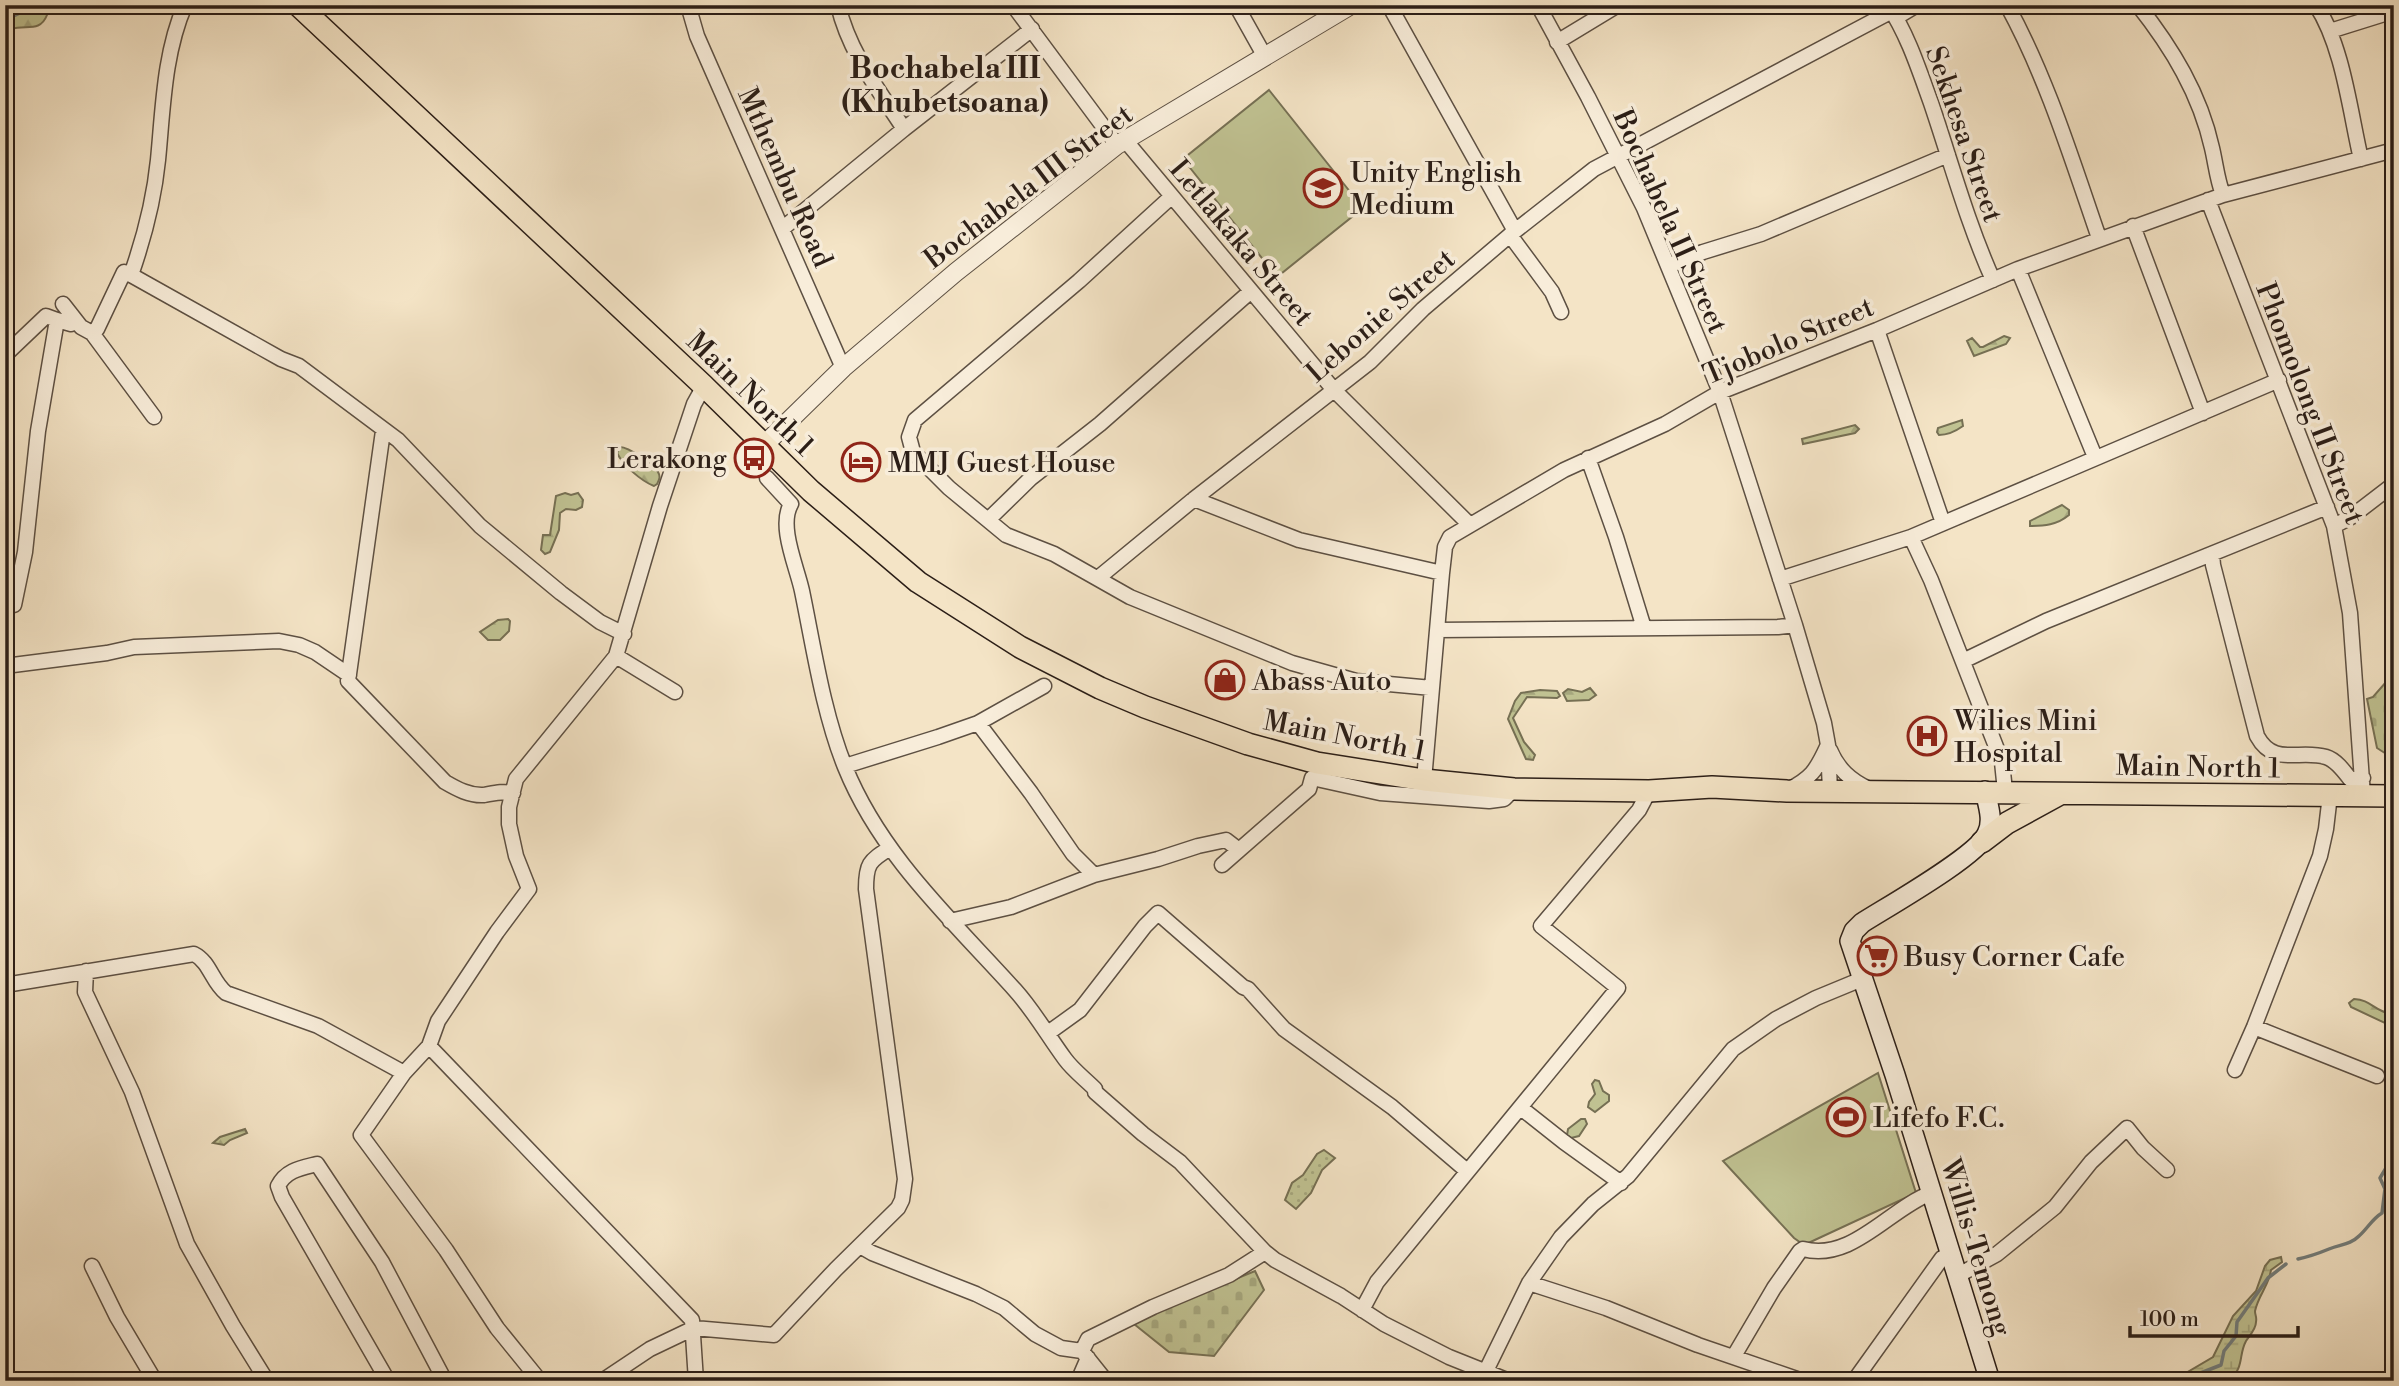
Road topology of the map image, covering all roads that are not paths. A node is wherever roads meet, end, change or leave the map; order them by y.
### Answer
1 (185, 5) edge
2 (298, 5) edge
3 (688, 5) edge
4 (838, 5) edge
5 (1013, 5) edge
6 (1236, 5) edge
7 (1351, 5) edge
8 (1389, 5) edge
9 (1538, 5) edge
10 (1618, 5) edge
11 (1917, 5) edge
12 (2007, 5) edge
13 (2138, 5) edge
14 (2316, 5) edge
15 (1892, 11) edge
16 (2394, 11) edge
17 (1032, 29) junction
18 (2330, 31) junction
19 (1557, 42) junction
20 (1264, 55) junction
21 (904, 129) junction
22 (1121, 143) junction
23 (2394, 150) edge
24 (1948, 155) junction
25 (1619, 157) junction
26 (2361, 159) junction
27 (2223, 195) junction
28 (1171, 197) junction
29 (2208, 200) junction
30 (2133, 226) junction
31 (782, 229) junction
32 (1513, 233) junction
33 (2099, 238) junction
34 (1668, 266) junction
35 (2018, 269) junction
36 (131, 275) junction
37 (1993, 279) junction
38 (1251, 291) junction
39 (63, 304) dead end
40 (1561, 312) dead end
41 (57, 320) junction
42 (76, 321) junction
43 (1877, 330) junction
44 (92, 333) junction
45 (5, 355) edge
46 (843, 368) junction
47 (2279, 380) junction
48 (704, 386) junction
49 (1334, 390) junction
50 (1720, 393) junction
51 (2203, 413) junction
52 (154, 418) dead end
53 (383, 431) junction
54 (764, 444) junction
55 (2095, 457) junction
56 (1588, 458) junction
57 (767, 478) dead end
58 (798, 478) junction
59 (2394, 484) edge
60 (781, 496) junction
61 (1194, 499) junction
62 (2327, 507) junction
63 (989, 519) junction
64 (1943, 523) junction
65 (1469, 525) junction
66 (2334, 526) junction
67 (1911, 537) junction
68 (2212, 554) junction
69 (1441, 573) junction
70 (1098, 578) junction
71 (1780, 579) junction
72 (14, 604) dead end
73 (1795, 625) junction
74 (1644, 628) junction
75 (1437, 629) junction
76 (624, 634) junction
77 (615, 656) junction
78 (1963, 661) junction
79 (5, 666) edge
80 (349, 675) junction
81 (1044, 686) dead end
82 (1432, 688) junction
83 (675, 692) dead end
84 (978, 723) junction
85 (1828, 745) junction
86 (845, 766) junction
87 (1424, 780) junction
88 (2363, 787) junction
89 (1514, 789) junction
90 (1830, 790) junction
91 (1649, 791) junction
92 (1787, 791) junction
93 (1873, 791) junction
94 (1995, 791) junction
95 (513, 793) junction
96 (2062, 793) junction
97 (2330, 795) junction
98 (2394, 796) edge
99 (1982, 842) junction
100 (890, 848) junction
101 (1239, 850) junction
102 (1222, 865) dead end
103 (1094, 875) junction
104 (950, 921) junction
105 (86, 971) junction
106 (1862, 979) junction
107 (5, 985) edge
108 (2254, 1027) junction
109 (1048, 1033) junction
110 (429, 1046) junction
111 (2235, 1070) dead end
112 (404, 1073) junction
113 (2377, 1076) dead end
114 (1521, 1108) junction
115 (2167, 1170) dead end
116 (1467, 1171) junction
117 (1621, 1182) junction
118 (1931, 1193) junction
119 (860, 1246) junction
120 (1265, 1252) junction
121 (1951, 1255) junction
122 (92, 1266) dead end
123 (1957, 1276) junction
124 (1529, 1283) junction
125 (1362, 1310) junction
126 (694, 1328) junction
127 (1085, 1354) junction
128 (1734, 1356) junction
129 (1483, 1376) edge
130 (444, 1378) edge
131 (155, 1381) edge
132 (267, 1381) edge
133 (388, 1381) edge
134 (421, 1381) edge
135 (540, 1381) edge
136 (602, 1381) edge
137 (696, 1381) edge
138 (1078, 1381) edge
139 (1106, 1381) edge
140 (1509, 1381) edge
141 (1803, 1381) edge
142 (1854, 1381) edge
143 (1990, 1381) edge

1 - 36 street
2 - 48 main road, Main North 1
3 - 31 street, Mthembu Road
4 - 21 street
5 - 17 street, Letlakaka Street
6 - 20 street
7 - 20 street, Bochabela III Street
8 - 32 street
9 - 19 street, Bochabela II Street
10 - 19 street
11 - 15 street, Lebonie Street
12 - 33 street
13 - 27 street
14 - 18 street
15 - 24 street, Sekhesa Street
15 - 25 street, Lebonie Street
16 - 18 street
17 - 21 street
17 - 22 street, Letlakaka Street
18 - 26 street
19 - 25 street, Bochabela II Street
20 - 22 street, Bochabela III Street
21 - 31 street
22 - 28 street, Letlakaka Street
22 - 46 street, Bochabela III Street
23 - 26 street, Tjobolo Street
24 - 34 street
24 - 37 street, Sekhesa Street
25 - 32 street, Lebonie Street
25 - 34 street, Bochabela II Street
26 - 27 street, Tjobolo Street
27 - 29 street, Tjobolo Street
28 - 38 street, Letlakaka Street
28 - 63 street
29 - 30 street, Tjobolo Street
29 - 47 street, Phomolong II Street
30 - 33 street, Tjobolo Street
30 - 51 street
31 - 46 street, Mthembu Road
32 - 40 street
32 - 49 street, Lebonie Street
33 - 35 street, Tjobolo Street
34 - 50 street, Bochabela II Street
35 - 37 street, Tjobolo Street
35 - 55 street
36 - 44 street
36 - 53 street
37 - 43 street, Tjobolo Street
38 - 49 street, Letlakaka Street
38 - 63 street
39 - 42 street
41 - 42 street
41 - 45 street
41 - 72 street
42 - 44 street
43 - 50 street, Tjobolo Street
43 - 64 street
44 - 52 street
46 - 54 street, Bochabela III Street
47 - 51 street
47 - 62 street, Phomolong II Street
48 - 54 main road, Main North 1
48 - 76 street
49 - 61 street, Lebonie Street
49 - 65 street, Letlakaka Street
50 - 56 street, Tjobolo Street
50 - 71 street, Bochabela II Street
51 - 55 street
53 - 76 street
53 - 80 street
54 - 58 main road, Main North 1
55 - 64 street
56 - 65 street, Tjobolo Street
56 - 74 street
57 - 60 street
58 - 60 street
58 - 87 main road, Main North 1
59 - 66 street
60 - 86 street
61 - 69 street
61 - 70 street, Lebonie Street
62 - 66 street, Phomolong II Street
62 - 68 street
63 - 70 street
64 - 67 street
65 - 69 street, Tjobolo Street
66 - 88 street, Phomolong II Street
67 - 71 street
67 - 78 street
68 - 78 street
68 - 88 street
69 - 75 street, Tjobolo Street
70 - 82 street
71 - 73 street, Bochabela II Street
73 - 74 street
73 - 85 street, Bochabela II Street
74 - 75 street
75 - 82 street, Tjobolo Street
76 - 77 street
77 - 83 street
77 - 95 street
78 - 94 street
79 - 80 street
80 - 95 street
81 - 84 street
82 - 87 street, Tjobolo Street
84 - 86 street
84 - 103 street
85 - 90 street, Bochabela II Street
85 - 92 street
85 - 93 street, Bochabela II Street
86 - 100 street
87 - 89 main road, Main North 1
88 - 97 main road, Main North 1
88 - 98 main road, Main North 1
89 - 91 main road, Main North 1
89 - 101 street
90 - 92 main road, Main North 1
90 - 93 main road, Main North 1
91 - 92 main road, Main North 1
91 - 114 street
93 - 94 main road, Main North 1
94 - 96 main road, Main North 1
94 - 99 main road
95 - 110 street
96 - 97 main road, Main North 1
96 - 99 main road
97 - 108 street
99 - 106 main road, Willis-Temong
100 - 104 street
100 - 119 street
101 - 102 street
101 - 103 street
103 - 104 street
104 - 109 street
105 - 107 street
105 - 112 street
105 - 132 street
106 - 117 street
106 - 118 main road, Willis-Temong
108 - 111 street
108 - 113 street
109 - 116 street
109 - 120 street
110 - 112 street
110 - 126 street
112 - 135 street
114 - 116 street
114 - 117 street
115 - 123 street
116 - 125 street
117 - 124 street
118 - 121 main road, Willis-Temong
118 - 128 street
119 - 126 street
119 - 127 street
120 - 125 street
120 - 127 street
121 - 123 main road, Willis-Temong
121 - 142 street
122 - 131 street
123 - 143 main road, Willis-Temong
124 - 128 street
124 - 129 street
125 - 129 street
126 - 136 street
126 - 137 street
127 - 138 street
127 - 139 street
128 - 141 street
129 - 140 street
130 - 133 street
130 - 134 street

